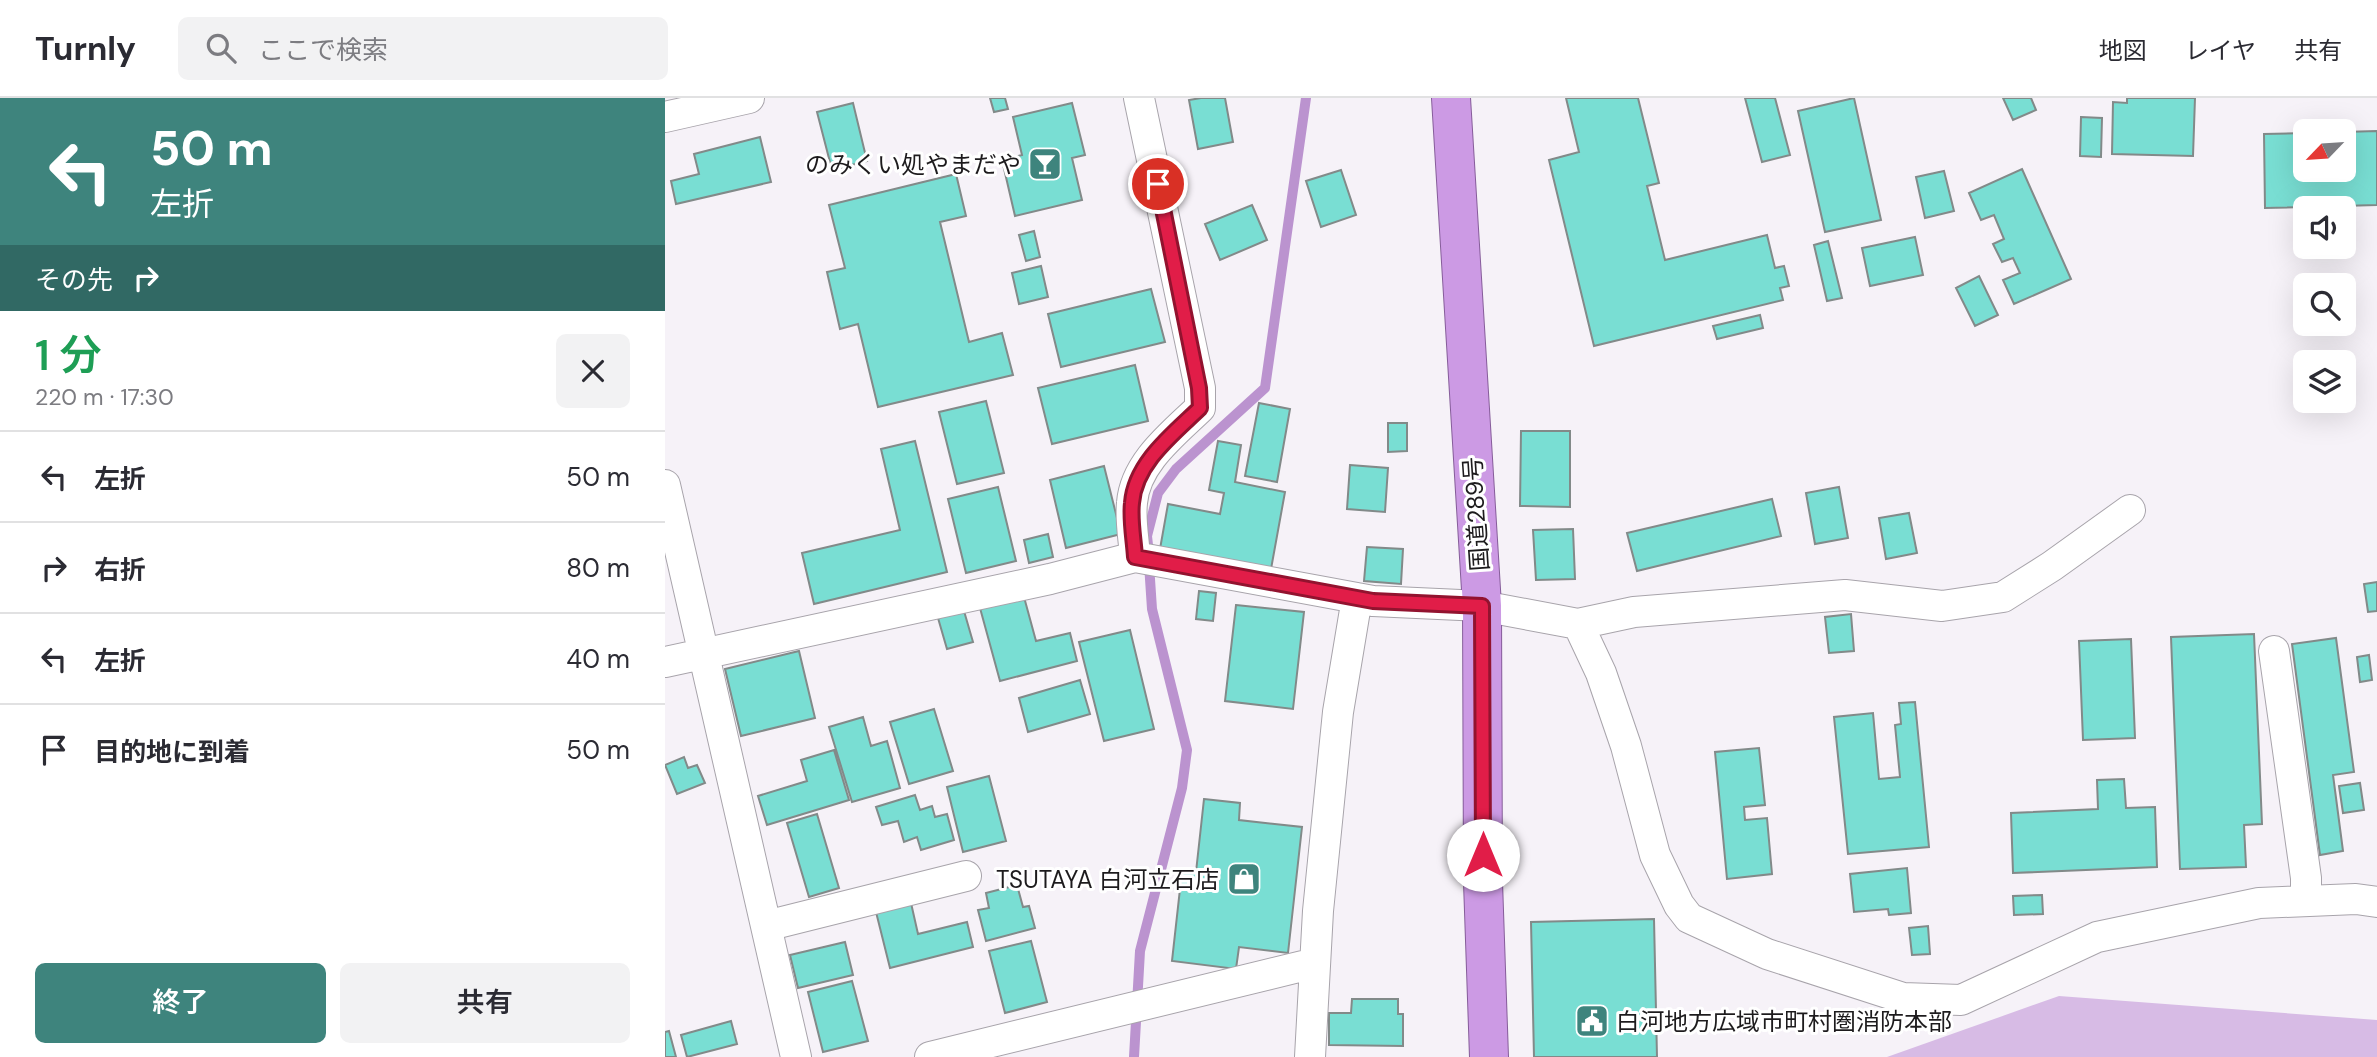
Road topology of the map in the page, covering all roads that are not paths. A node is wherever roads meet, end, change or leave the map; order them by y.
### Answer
1 (749, 98) edge
2 (1139, 98) edge
3 (1451, 98) edge
4 (665, 117) edge
5 (665, 485) edge
6 (2130, 510) dead end
7 (1135, 557) junction
8 (1357, 598) junction
9 (1482, 606) junction
10 (1578, 624) junction
11 (2274, 651) dead end
12 (703, 653) junction
13 (665, 662) edge
14 (966, 876) dead end
15 (2306, 901) junction
16 (2377, 902) edge
17 (766, 926) junction
18 (1315, 963) junction
19 (796, 1057) edge
20 (930, 1057) edge
21 (1310, 1057) edge
22 (1489, 1057) edge

1 - 4 street
2 - 7 street
3 - 9 highway, 国道289号
5 - 12 street
6 - 10 street
7 - 8 street
7 - 12 street
8 - 9 street
8 - 18 street
9 - 10 street
9 - 22 highway, 国道289号
10 - 15 street
11 - 15 street
12 - 13 street
12 - 17 street
14 - 17 street
15 - 16 street
17 - 19 street
18 - 20 street
18 - 21 street

